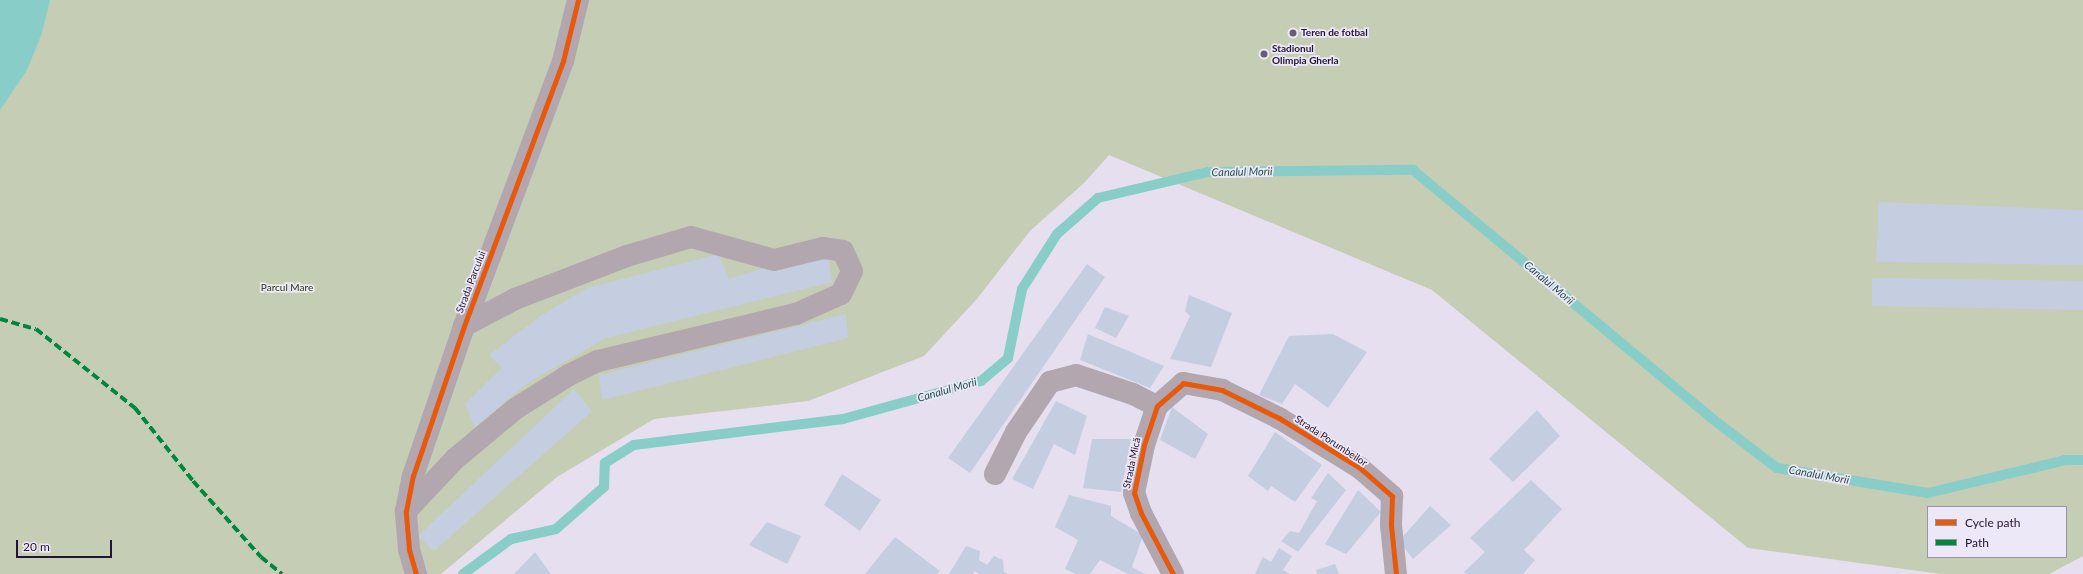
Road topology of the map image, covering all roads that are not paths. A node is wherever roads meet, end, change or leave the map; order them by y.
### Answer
1 (578, 0) edge
2 (464, 326) junction
3 (1182, 383) joint
4 (1157, 406) junction
5 (995, 474) dead end
6 (406, 511) junction
7 (416, 574) edge
8 (1173, 574) edge
9 (1396, 574) edge

1 - 2 street, Strada Parcului
2 - 6 street, Strada Parcului
2 - 6 street
3 - 4 street, Strada Mică
3 - 9 street, Strada Porumbeilor
4 - 5 street
4 - 8 street, Strada Mică
6 - 7 street, Strada Parcului

